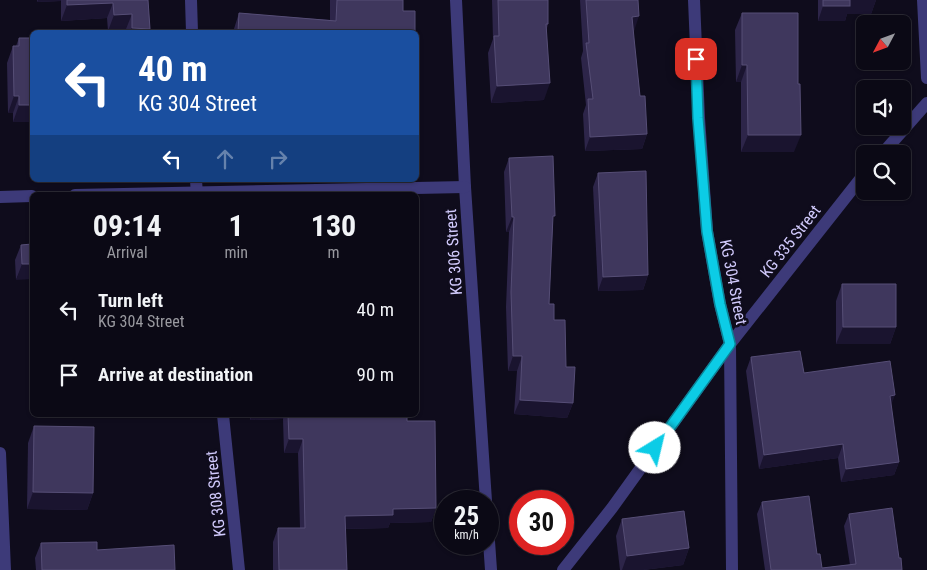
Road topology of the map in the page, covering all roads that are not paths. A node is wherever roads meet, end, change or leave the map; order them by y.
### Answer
1 (192, 0) edge
2 (456, 0) edge
3 (694, 0) edge
4 (923, 0) edge
5 (192, 30) edge
6 (927, 78) edge
7 (927, 103) edge
8 (890, 145) edge
9 (856, 184) edge
10 (465, 187) junction
11 (197, 189) edge
12 (136, 192) edge
13 (30, 196) edge
14 (0, 197) edge
15 (730, 344) junction
16 (223, 417) edge
17 (0, 453) edge
18 (485, 490) edge
19 (490, 555) edge
20 (4, 570) edge
21 (240, 570) edge
22 (491, 570) edge
23 (562, 570) edge
24 (732, 570) edge

1 - 5 street
2 - 10 street, KG 306 Street
3 - 15 street, KG 304 Street
4 - 6 street
7 - 8 street
9 - 15 street, KG 335 Street
10 - 11 street
10 - 18 street, KG 306 Street
11 - 12 street
13 - 14 street
15 - 23 street, KG 335 Street
15 - 24 street, KG 304 Street
16 - 21 street, KG 308 Street
17 - 20 street
19 - 22 street

